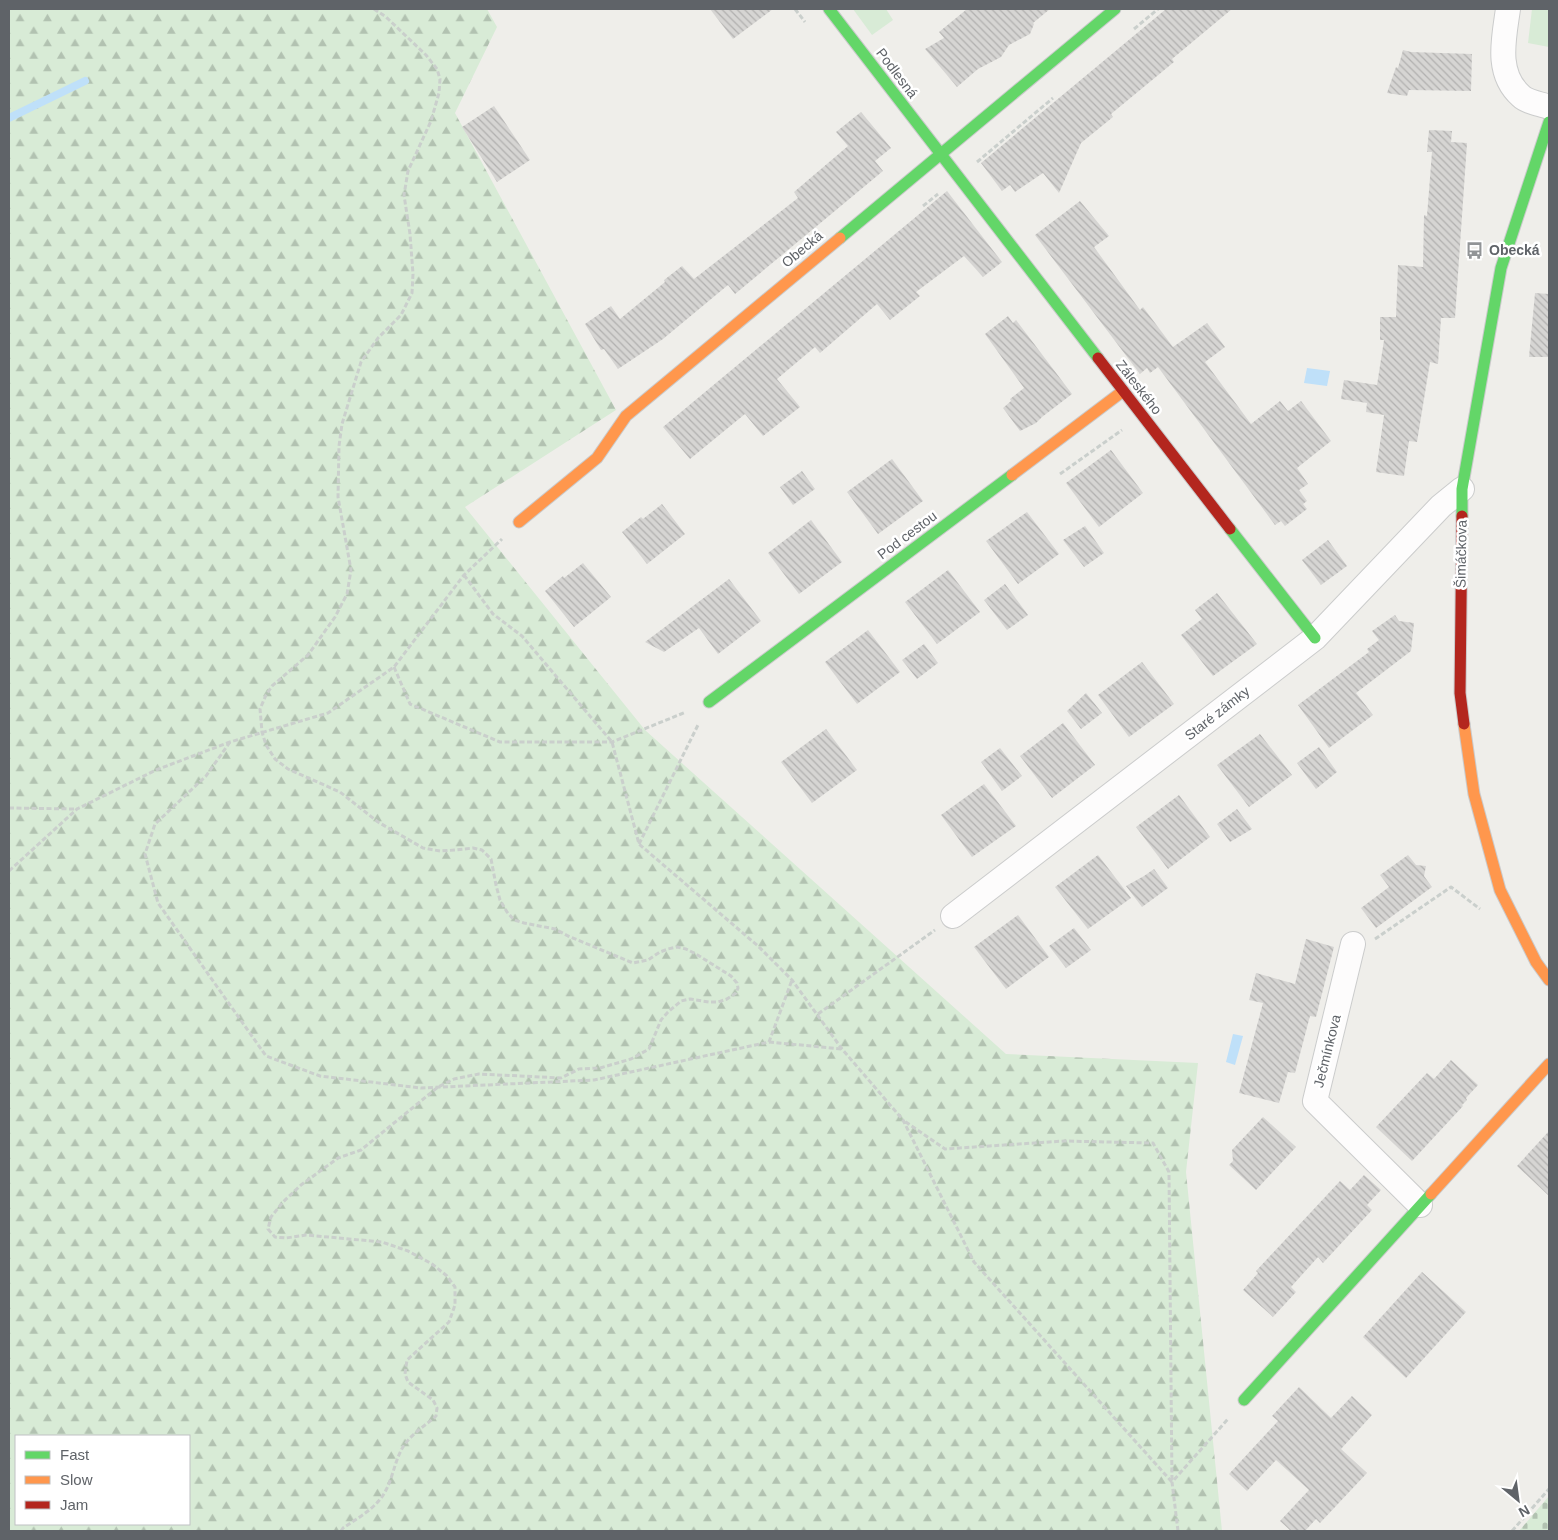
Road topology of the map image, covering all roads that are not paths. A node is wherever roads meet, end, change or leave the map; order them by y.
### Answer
1 (829, 9) edge
2 (1115, 9) edge
3 (1508, 9) edge
4 (1549, 108) edge
5 (1549, 122) edge
6 (940, 155) junction
7 (1123, 391) junction
8 (1462, 489) junction
9 (519, 522) road end
10 (1315, 638) junction
11 (709, 702) road end
12 (953, 916) road end
13 (1353, 944) road end
14 (1549, 980) edge
15 (1549, 1064) edge
16 (1420, 1205) junction
17 (1244, 1400) road end

1 - 6 street, Podlesná
2 - 6 street, Obecká
3 - 4 street
5 - 8 street, Šimáčkova
6 - 7 street, Záleského
6 - 9 street, Obecká
7 - 10 street, Záleského
7 - 11 street, Pod cestou
8 - 10 street, Staré zámky
8 - 14 street, Šimáčkova
10 - 12 street, Staré zámky
13 - 16 street, Ječmínkova
15 - 16 street
16 - 17 street

